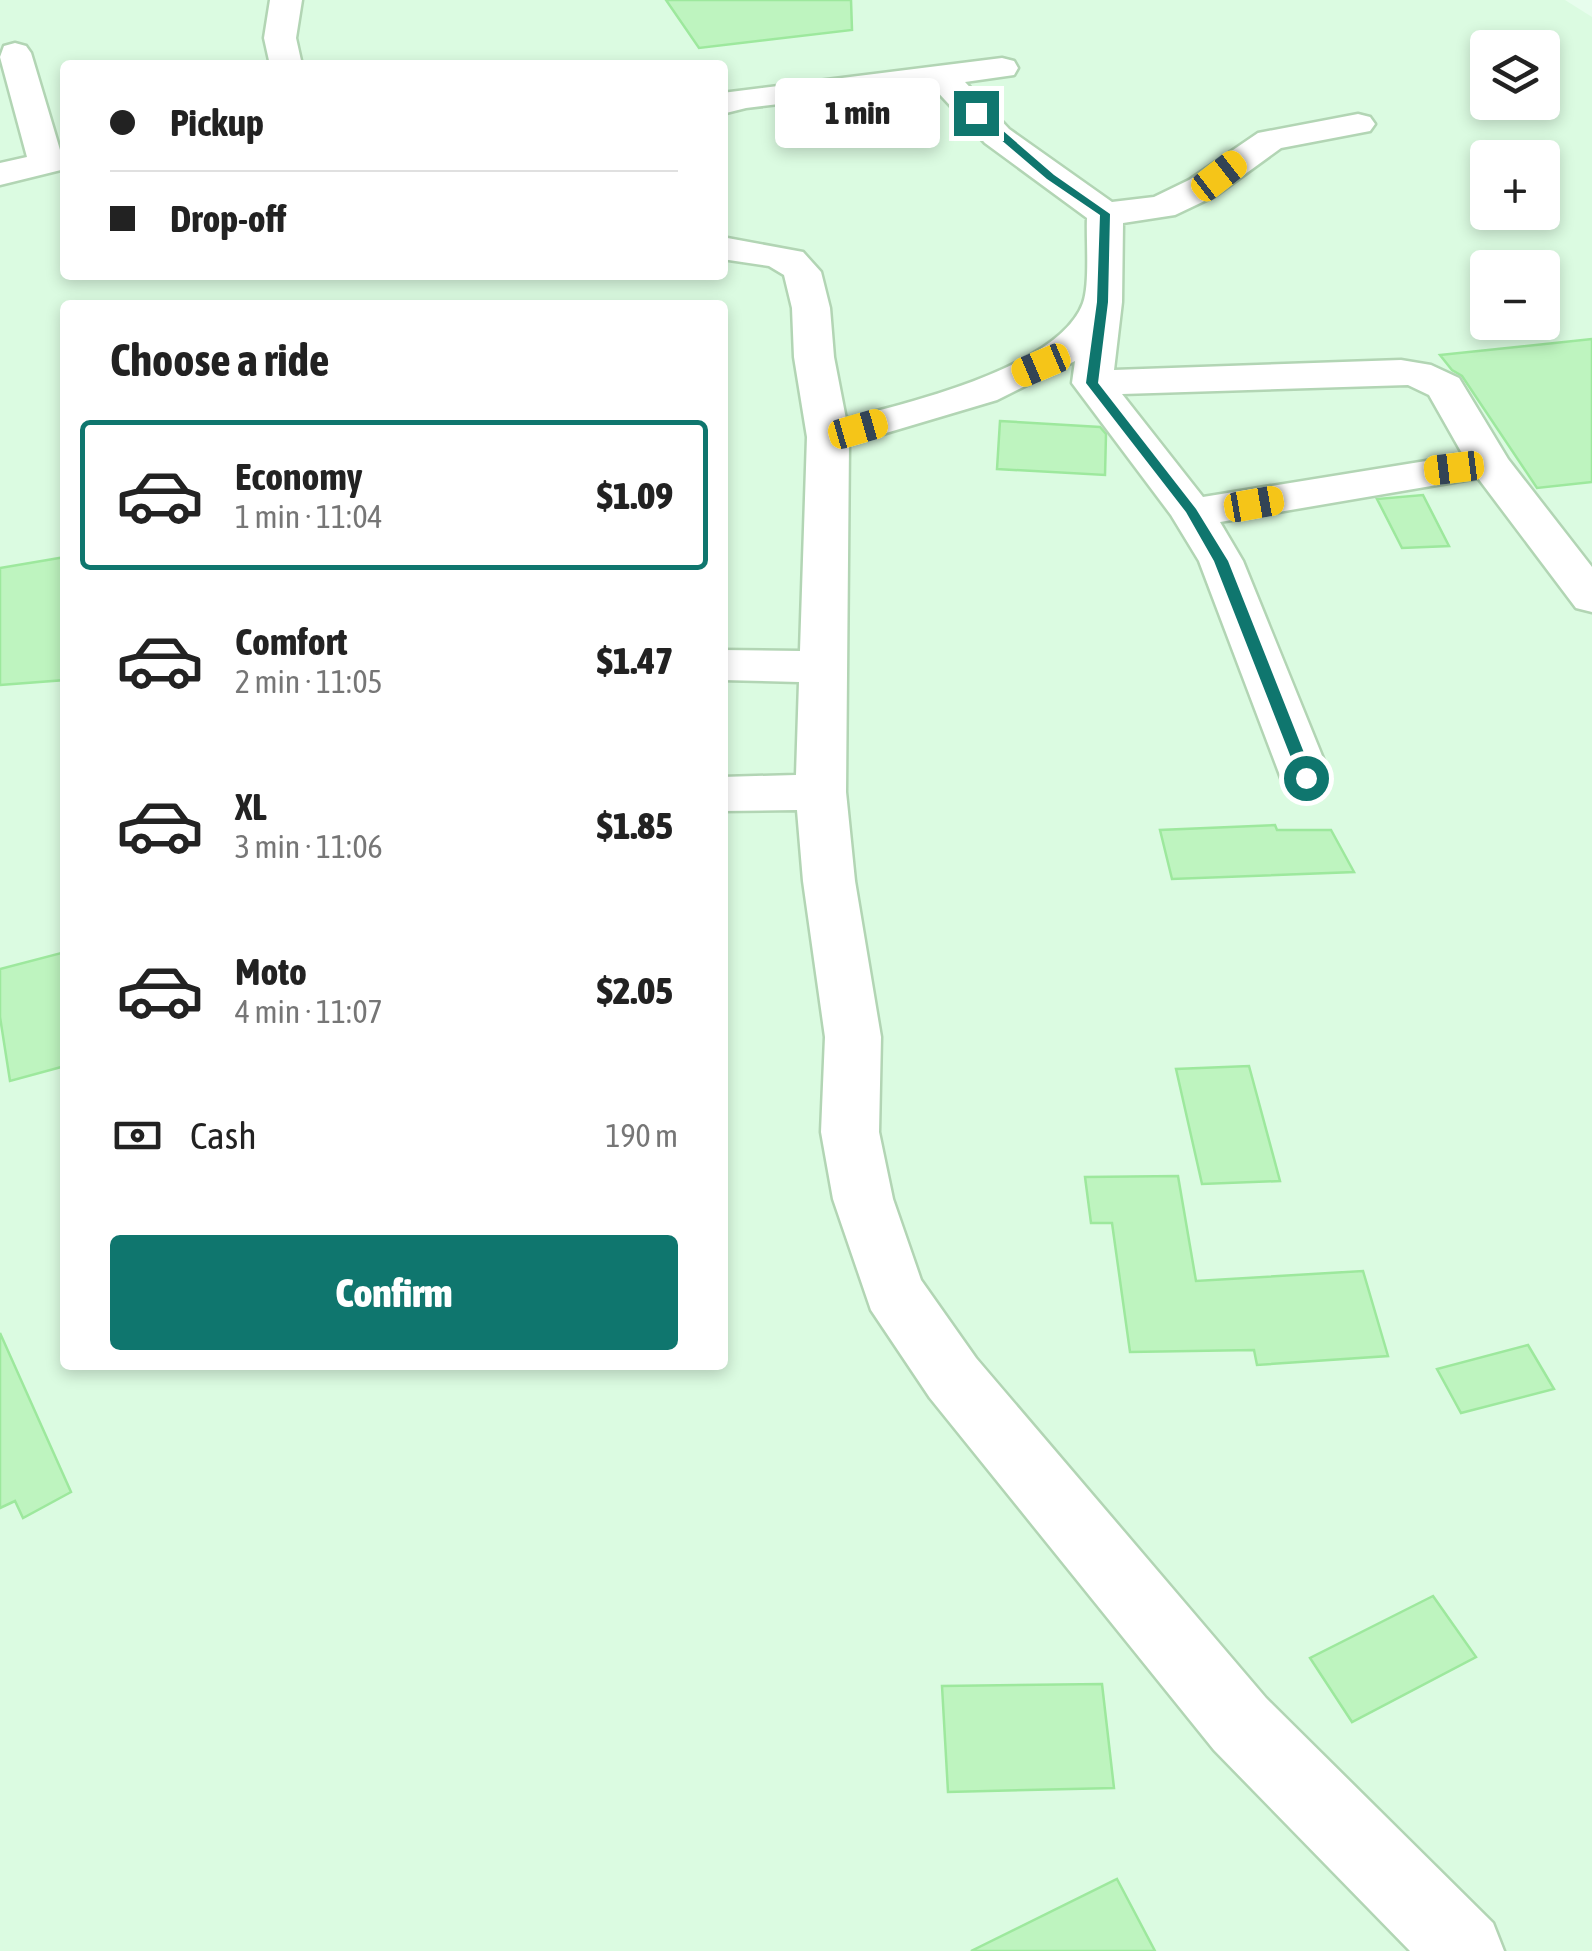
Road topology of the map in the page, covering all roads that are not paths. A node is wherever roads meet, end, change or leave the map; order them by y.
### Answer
1 (286, 0) edge
2 (15, 53) dead end
3 (285, 60) edge
4 (1002, 68) dead end
5 (940, 75) junction
6 (728, 102) edge
7 (1358, 124) dead end
8 (55, 161) edge
9 (0, 174) edge
10 (1105, 214) junction
11 (728, 249) edge
12 (1103, 302) junction
13 (1092, 383) junction
14 (828, 438) junction
15 (1489, 464) junction
16 (1191, 511) junction
17 (1592, 598) edge
18 (728, 664) edge
19 (823, 667) junction
20 (1306, 778) dead end
21 (821, 792) junction
22 (728, 794) edge
23 (1464, 1951) edge

1 - 3 street
2 - 8 street
4 - 5 street
5 - 6 street
5 - 10 street
7 - 10 street
8 - 9 street
10 - 12 street
11 - 14 street
12 - 13 street
12 - 14 street
13 - 15 street
13 - 16 street
14 - 19 street
15 - 16 street
15 - 17 street
16 - 20 street
18 - 19 street
19 - 21 street
21 - 22 street
21 - 23 street

